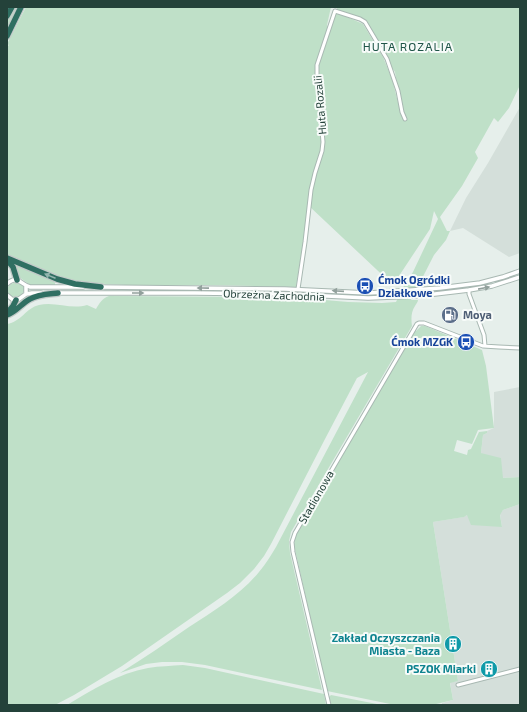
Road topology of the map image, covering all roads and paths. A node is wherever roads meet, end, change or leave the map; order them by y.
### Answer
1 (12, 7) edge
2 (21, 7) edge
3 (7, 16) edge
4 (7, 36) edge
5 (405, 119) dead end
6 (7, 259) edge
7 (520, 271) edge
8 (520, 277) edge
9 (17, 280) junction
10 (7, 284) edge
11 (26, 286) junction
12 (101, 287) junction
13 (298, 289) junction
14 (469, 290) junction
15 (58, 293) junction
16 (26, 294) junction
17 (7, 296) edge
18 (16, 300) junction
19 (7, 314) edge
20 (485, 346) junction
21 (520, 348) edge
22 (520, 669) edge
23 (458, 685) dead end
24 (329, 705) edge

1 - 3 highway
2 - 4 highway
5 - 13 street, Huta Rozalii
6 - 9 highway
12 -> 6 highway
7 -> 13 street, Obrzeżna Zachodnia
14 -> 8 street, Obrzeżna Zachodnia
9 - 10 street
9 - 11 street
11 - 12 street, Obrzeżna Zachodnia
11 - 16 street
13 -> 12 street, Obrzeżna Zachodnia
15 -> 14 street, Obrzeżna Zachodnia
14 - 20 street
15 - 16 street, Obrzeżna Zachodnia
15 - 19 highway
16 - 18 street
17 - 18 street
18 - 19 highway
20 - 21 street
20 - 24 street, Stadionowa
22 - 23 street

